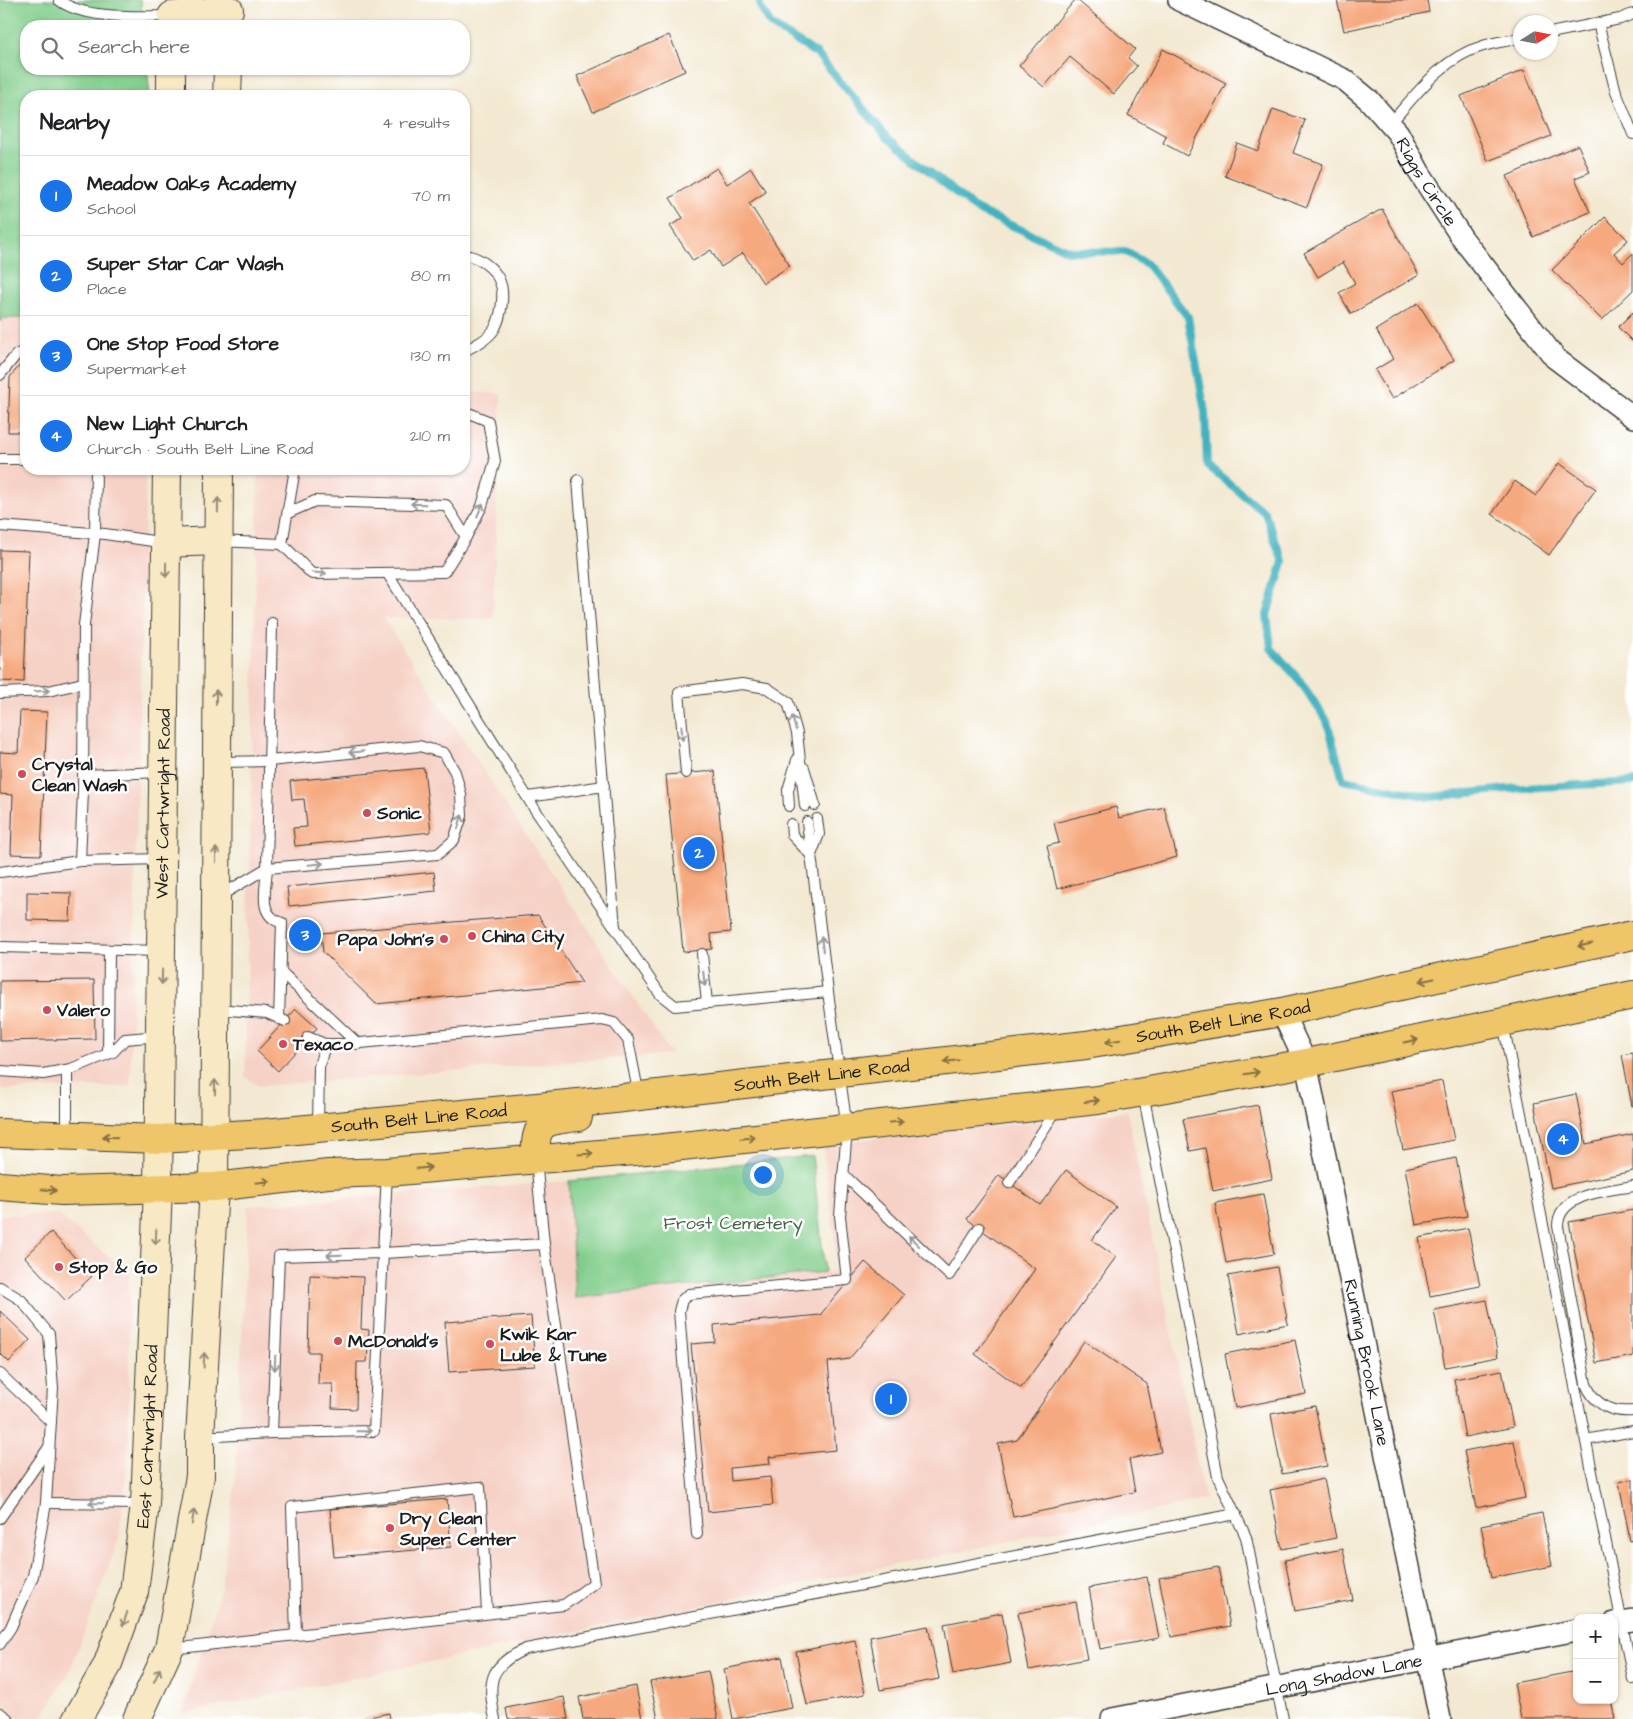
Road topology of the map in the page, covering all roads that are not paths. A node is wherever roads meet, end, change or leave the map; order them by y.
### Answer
1 (59, 0) edge
2 (1179, 0) edge
3 (1202, 4) edge
4 (229, 12) edge
5 (171, 14) edge
6 (1633, 14) edge
7 (1598, 23) junction
8 (1558, 30) edge
9 (1513, 39) edge
10 (171, 75) edge
11 (228, 75) edge
12 (171, 90) edge
13 (227, 90) edge
14 (1390, 124) junction
15 (1633, 134) edge
16 (470, 257) edge
17 (470, 349) edge
18 (20, 353) edge
19 (0, 375) edge
20 (470, 414) edge
21 (1633, 417) edge
22 (0, 459) edge
23 (20, 459) edge
24 (96, 475) edge
25 (167, 475) edge
26 (219, 475) edge
27 (294, 475) edge
28 (578, 480) dead end
29 (288, 513) junction
30 (0, 526) edge
31 (95, 534) junction
32 (466, 537) junction
33 (217, 541) junction
34 (166, 543) junction
35 (282, 544) junction
36 (388, 574) junction
37 (272, 623) dead end
38 (83, 683) junction
39 (0, 693) edge
40 (799, 754) junction
41 (269, 761) junction
42 (216, 762) junction
43 (164, 772) junction
44 (686, 773) dead end
45 (83, 775) junction
46 (604, 786) junction
47 (528, 797) junction
48 (790, 806) dead end
49 (810, 806) dead end
50 (812, 821) dead end
51 (791, 824) dead end
52 (811, 855) junction
53 (163, 859) junction
54 (80, 862) junction
55 (268, 868) junction
56 (0, 872) edge
57 (215, 899) junction
58 (616, 929) junction
59 (1633, 935) edge
60 (0, 947) edge
61 (109, 950) junction
62 (162, 951) junction
63 (702, 954) dead end
64 (281, 972) junction
65 (828, 992) junction
66 (1633, 995) edge
67 (707, 1003) junction
68 (215, 1009) junction
69 (1282, 1012) junction
70 (1503, 1022) junction
71 (161, 1036) junction
72 (308, 1038) dead end
73 (325, 1044) junction
74 (358, 1044) junction
75 (108, 1054) junction
76 (1306, 1063) junction
77 (67, 1070) junction
78 (0, 1071) edge
79 (841, 1073) junction
80 (1142, 1092) junction
81 (640, 1102) junction
82 (1060, 1104) junction
83 (318, 1128) junction
84 (847, 1128) junction
85 (0, 1133) edge
86 (67, 1136) junction
87 (215, 1136) junction
88 (159, 1139) junction
89 (536, 1158) junction
90 (387, 1172) junction
91 (843, 1174) junction
92 (1009, 1183) dead end
93 (0, 1186) edge
94 (1633, 1186) edge
95 (214, 1187) junction
96 (158, 1188) junction
97 (979, 1228) dead end
98 (544, 1244) junction
99 (383, 1253) junction
100 (0, 1286) edge
101 (2, 1380) edge
102 (1633, 1411) edge
103 (51, 1422) junction
104 (1633, 1431) edge
105 (272, 1434) junction
106 (200, 1438) junction
107 (1586, 1440) junction
108 (49, 1447) junction
109 (46, 1503) junction
110 (145, 1504) junction
111 (1236, 1514) junction
112 (0, 1518) edge
113 (697, 1534) dead end
114 (487, 1613) junction
115 (1623, 1622) edge
116 (1573, 1631) edge
117 (296, 1635) junction
118 (0, 1644) edge
119 (169, 1649) junction
120 (1428, 1659) junction
121 (1633, 1679) edge
122 (1277, 1688) junction
123 (0, 1713) edge
124 (8, 1719) edge
125 (77, 1719) edge
126 (137, 1719) edge
127 (495, 1719) edge
128 (1112, 1719) edge
129 (1283, 1719) edge
130 (1440, 1719) edge

1 - 5 lane
2 - 3 street, Riggs Circle
3 - 14 street, Riggs Circle
4 - 5 main road
6 - 7 lane
7 - 8 lane
7 - 15 lane
9 - 14 lane
10 - 12 main road
11 - 13 main road
14 - 21 street, Riggs Circle
16 - 17 lane
18 - 19 lane
32 -> 20 lane
22 - 23 lane
24 - 31 lane
25 - 34 main road, West Cartwright Road
33 -> 26 main road
27 - 29 lane
28 - 46 lane
32 -> 29 lane
29 - 35 lane
30 - 31 lane
31 - 34 lane
31 - 38 lane
32 - 36 lane
33 - 34 main road
33 - 35 lane
42 -> 33 main road
34 -> 43 main road, West Cartwright Road
35 -> 36 lane
36 - 47 lane
37 - 41 lane
39 -> 38 lane
38 - 45 lane
40 -> 44 lane
40 - 48 lane
40 - 49 lane
41 - 42 lane
41 - 55 lane
55 -> 41 lane
57 -> 42 main road
43 - 45 lane
43 - 53 main road, West Cartwright Road
45 - 54 lane
46 - 47 lane
46 - 58 lane
47 - 58 lane
50 - 52 lane
51 - 52 lane
65 -> 52 lane
53 - 54 lane
53 - 62 main road, West Cartwright Road
54 - 56 lane
55 - 57 lane
55 - 64 lane
57 - 68 main road
58 - 67 lane
59 -> 69 main road, South Belt Line Road
60 - 61 lane
61 - 62 lane
61 - 75 lane
62 -> 71 main road, West Cartwright Road
63 -> 67 lane
64 - 68 lane
64 - 74 lane
65 - 67 lane
65 - 79 lane
66 - 70 main road
87 -> 68 main road
69 - 76 street, Running Brook Lane
69 -> 79 main road, South Belt Line Road
76 -> 70 main road
70 - 107 lane
71 - 75 lane
71 - 88 main road, West Cartwright Road
72 - 73 lane
73 - 74 lane
73 - 83 lane
74 - 81 lane
75 - 77 lane
80 -> 76 main road
76 - 120 street, Running Brook Lane
77 - 78 lane
77 - 86 lane
79 - 81 main road, South Belt Line Road
79 - 84 lane
82 -> 80 main road
80 - 111 lane
81 - 83 main road, South Belt Line Road
81 - 89 main road
84 -> 82 main road
82 - 92 lane
83 - 87 main road, South Belt Line Road
89 -> 84 main road
84 - 91 lane
85 - 86 main road, South Belt Line Road
88 -> 86 main road, South Belt Line Road
87 - 88 main road, South Belt Line Road
87 - 95 main road
88 - 96 main road, East Cartwright Road
90 -> 89 main road
89 - 98 lane
95 -> 90 main road
90 - 99 lane
97 -> 91 lane
91 - 113 lane
93 -> 96 main road
94 - 102 lane
95 - 96 main road
106 -> 95 main road
96 -> 110 main road, East Cartwright Road
98 - 99 lane
98 - 114 lane
105 -> 99 lane
99 -> 105 lane
100 - 103 lane
101 - 103 lane
103 - 108 lane
104 - 107 lane
105 - 106 lane
119 -> 106 main road
107 - 115 lane
108 - 109 lane
108 - 112 lane
110 -> 109 lane
109 - 118 lane
110 -> 125 main road, East Cartwright Road
111 - 122 lane
111 - 127 lane
114 - 117 lane
114 - 117 lane
115 - 121 lane
116 - 120 street, Long Shadow Lane
117 - 119 lane
126 -> 119 main road
120 - 122 street, Long Shadow Lane
120 - 130 street, Running Brook Lane
122 - 128 street, Long Shadow Lane
122 - 129 lane
123 - 124 lane

